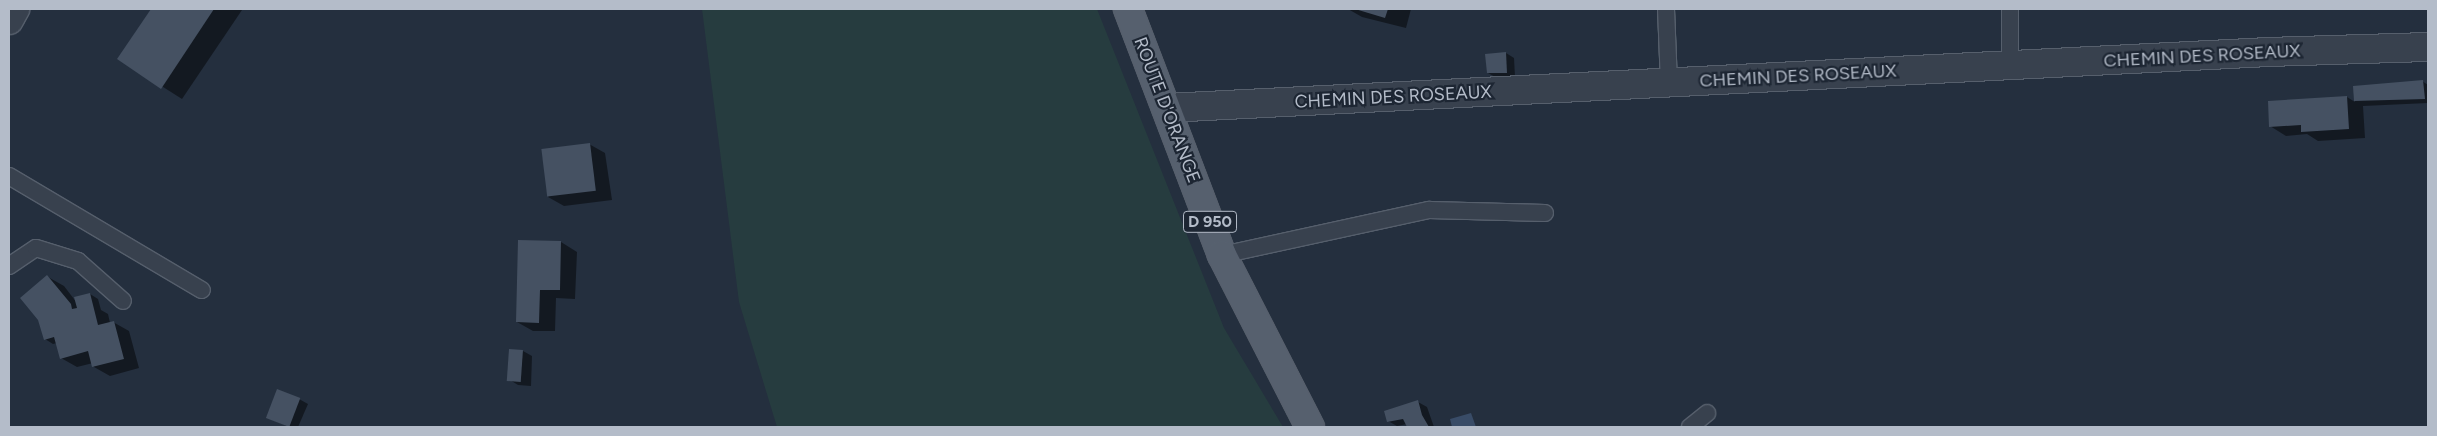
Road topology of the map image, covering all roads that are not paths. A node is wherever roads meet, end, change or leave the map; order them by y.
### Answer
1 (15, 9) edge
2 (1128, 9) edge
3 (1666, 9) edge
4 (2010, 9) edge
5 (9, 20) edge
6 (2428, 47) edge
7 (2010, 65) junction
8 (1669, 83) junction
9 (1167, 108) junction
10 (9, 176) edge
11 (1545, 213) dead end
12 (1222, 255) junction
13 (9, 266) edge
14 (202, 290) dead end
15 (122, 301) dead end
16 (1707, 413) dead end
17 (1310, 427) edge
18 (1690, 427) edge

1 - 5 street
2 - 9 main road, ROUTE D'ORANGE / D 950
3 - 8 lane
4 - 7 lane
6 - 7 street, CHEMIN DES ROSEAUX
7 - 8 street, CHEMIN DES ROSEAUX
8 - 9 street, CHEMIN DES ROSEAUX
9 - 12 main road, ROUTE D'ORANGE / D 950
10 - 14 lane
11 - 12 lane
12 - 17 main road, ROUTE D'ORANGE / D 950
13 - 15 lane
16 - 18 lane

